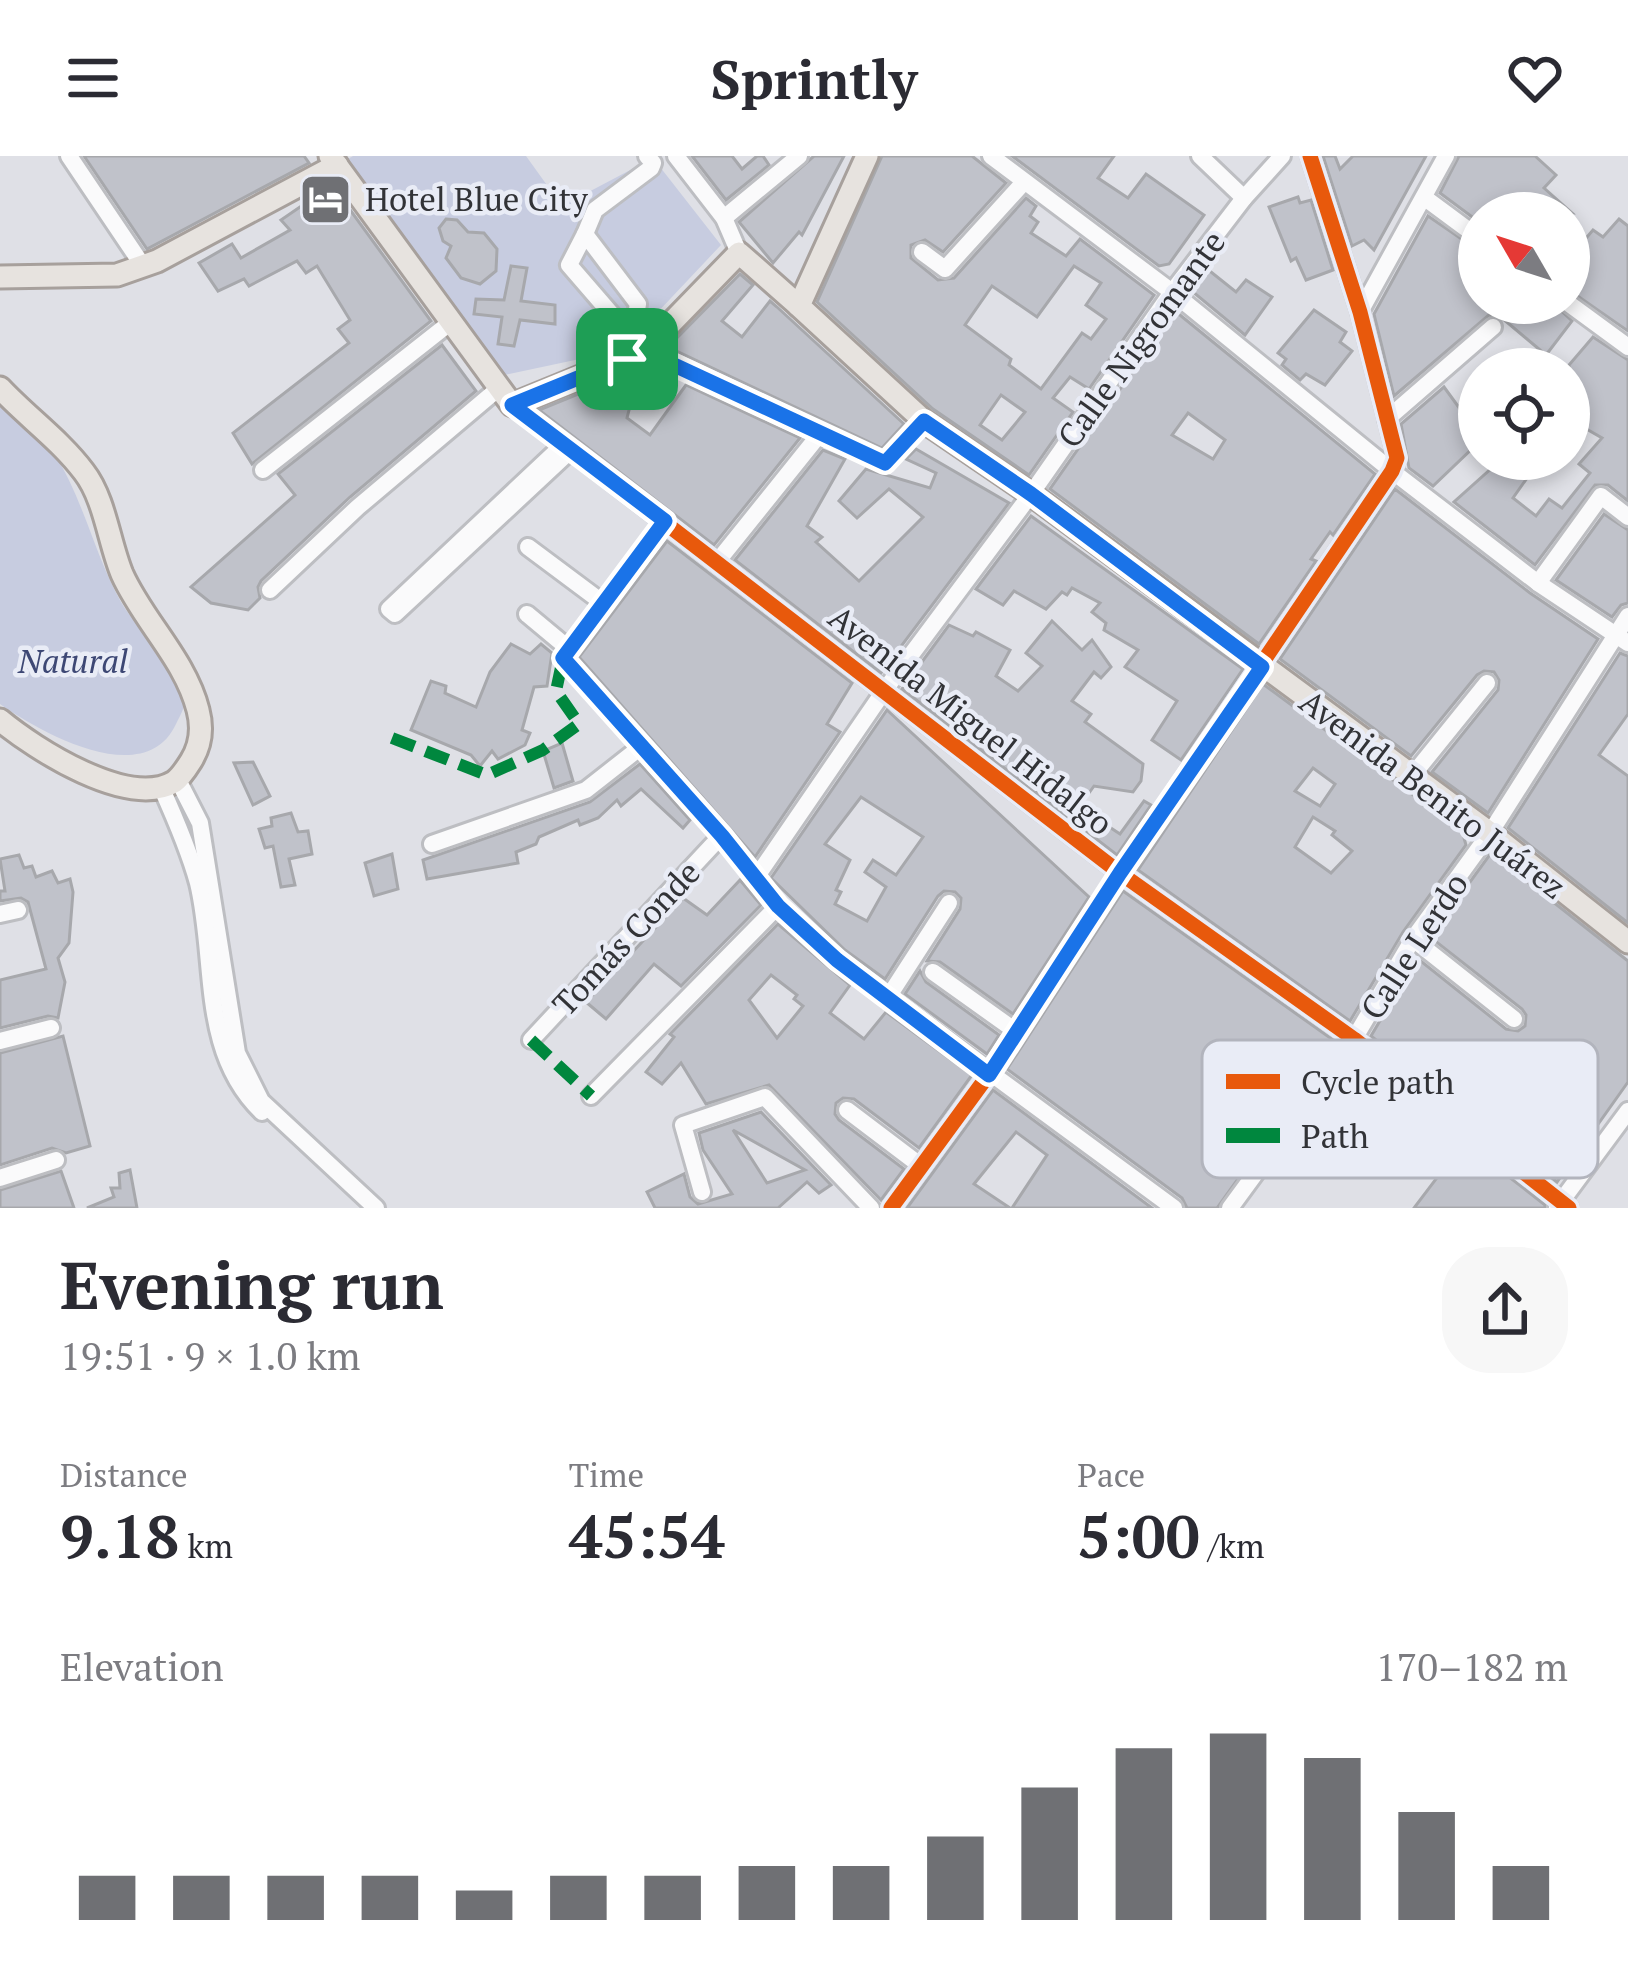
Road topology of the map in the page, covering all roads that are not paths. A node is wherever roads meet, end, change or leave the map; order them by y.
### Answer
1 (69, 156) edge
2 (647, 156) edge
3 (676, 156) edge
4 (799, 156) edge
5 (867, 156) edge
6 (991, 156) edge
7 (1200, 156) edge
8 (1282, 156) edge
9 (1310, 156) edge
10 (1446, 156) edge
11 (340, 159) edge
12 (1024, 182) junction
13 (1244, 198) junction
14 (1425, 198) junction
15 (724, 218) junction
16 (1458, 222) edge
17 (585, 234) junction
18 (922, 252) dead end
19 (739, 253) junction
20 (143, 266) junction
21 (0, 277) edge
22 (1172, 292) junction
23 (799, 306) junction
24 (1360, 312) junction
25 (1590, 319) edge
26 (452, 322) junction
27 (1493, 327) dead end
28 (626, 331) junction
29 (1628, 347) edge
30 (636, 355) junction
31 (0, 388) edge
32 (506, 396) junction
33 (1387, 418) junction
34 (924, 421) junction
35 (819, 435) junction
36 (567, 448) junction
37 (1394, 464) junction
38 (262, 470) dead end
39 (1031, 494) junction
40 (1628, 517) edge
41 (665, 521) junction
42 (528, 547) dead end
43 (717, 562) junction
44 (1538, 583) junction
45 (270, 590) dead end
46 (603, 603) junction
47 (527, 614) dead end
48 (1628, 616) edge
49 (1622, 639) edge
50 (566, 653) junction
51 (1262, 667) junction
52 (1487, 683) dead end
53 (884, 691) junction
54 (0, 720) edge
55 (642, 746) junction
56 (1412, 776) junction
57 (170, 783) junction
58 (1490, 833) junction
59 (722, 836) junction
60 (432, 844) dead end
61 (1120, 873) junction
62 (755, 879) junction
63 (949, 904) dead end
64 (778, 906) junction
65 (1413, 939) junction
66 (1628, 942) edge
67 (933, 972) dead end
68 (887, 999) junction
69 (1514, 1019) dead end
70 (51, 1028) dead end
71 (1017, 1032) junction
72 (1354, 1039) joint
73 (532, 1040) dead end
74 (0, 1041) edge
75 (989, 1075) junction
76 (591, 1096) dead end
77 (848, 1110) dead end
78 (1628, 1111) edge
79 (1628, 1123) edge
80 (1598, 1154) edge
81 (56, 1160) dead end
82 (1598, 1161) edge
83 (921, 1166) junction
84 (0, 1178) edge
85 (1252, 1178) edge
86 (1529, 1178) edge
87 (1582, 1178) edge
88 (1584, 1178) edge
89 (702, 1192) dead end
90 (1563, 1205) edge
91 (360, 1208) edge
92 (376, 1208) edge
93 (871, 1208) edge
94 (891, 1208) edge
95 (1174, 1208) edge
96 (1230, 1208) edge

1 - 20 street
2 - 17 street
3 - 15 street
4 - 15 street
5 - 23 main road
6 - 12 street
7 - 13 street
8 - 13 street, Calle Nigromante
9 - 24 street
10 - 14 street
11 - 20 main road
11 - 26 main road, Avenida Miguel Hidalgo
12 - 18 street
12 - 22 street
13 - 22 street, Calle Nigromante
14 - 16 street
14 - 24 street
15 - 19 street
17 - 28 street
17 - 28 street
19 - 23 main road, Avenida Benito Juárez
19 - 30 main road
20 - 21 main road
22 - 37 street
22 - 39 street, Calle Nigromante
23 - 34 main road, Avenida Benito Juárez
24 - 33 street
25 - 29 street
26 - 32 main road, Avenida Miguel Hidalgo
26 - 38 street
27 - 33 street
28 - 30 street
30 - 32 main road
30 - 35 street
31 - 57 main road
32 - 36 street, Avenida Miguel Hidalgo
32 - 45 street
33 - 37 street
34 - 35 street
34 - 39 main road, Avenida Benito Juárez
35 - 43 street
36 - 36 street
36 - 41 street, Avenida Miguel Hidalgo
37 - 44 street
37 - 51 street
39 - 51 main road, Avenida Benito Juárez
39 - 53 street, Calle Nigromante
40 - 44 street
41 - 43 street, Avenida Miguel Hidalgo
41 - 46 street
42 - 46 street
43 - 53 street, Avenida Miguel Hidalgo
44 - 49 street
46 - 50 street
47 - 50 street
48 - 49 street, Calle Lerdo
49 - 58 street, Calle Lerdo
50 - 55 street
51 - 56 main road, Avenida Benito Juárez
51 - 61 street
52 - 56 street
53 - 61 street, Avenida Miguel Hidalgo
53 - 62 street, Calle Nigromante
54 - 57 main road
55 - 59 street
55 - 60 street
56 - 58 main road, Avenida Benito Juárez
57 - 91 street
57 - 92 street
58 - 65 street, Calle Lerdo
58 - 66 main road, Avenida Benito Juárez
59 - 62 street
59 - 73 street, Tomás Conde
61 - 71 street
61 - 72 street, Avenida Miguel Hidalgo
62 - 64 street
63 - 68 street
64 - 68 street
64 - 76 street
65 - 69 street
65 - 72 street, Calle Lerdo
67 - 71 street
68 - 75 street
70 - 74 street
71 - 75 street
75 - 83 street
75 - 95 street
77 - 83 street
78 - 80 street
79 - 82 street
81 - 84 street
83 - 94 street
85 - 96 street, Calle Lerdo
86 - 90 street, Avenida Miguel Hidalgo
87 - 90 street
88 - 90 street
89 - 93 street

